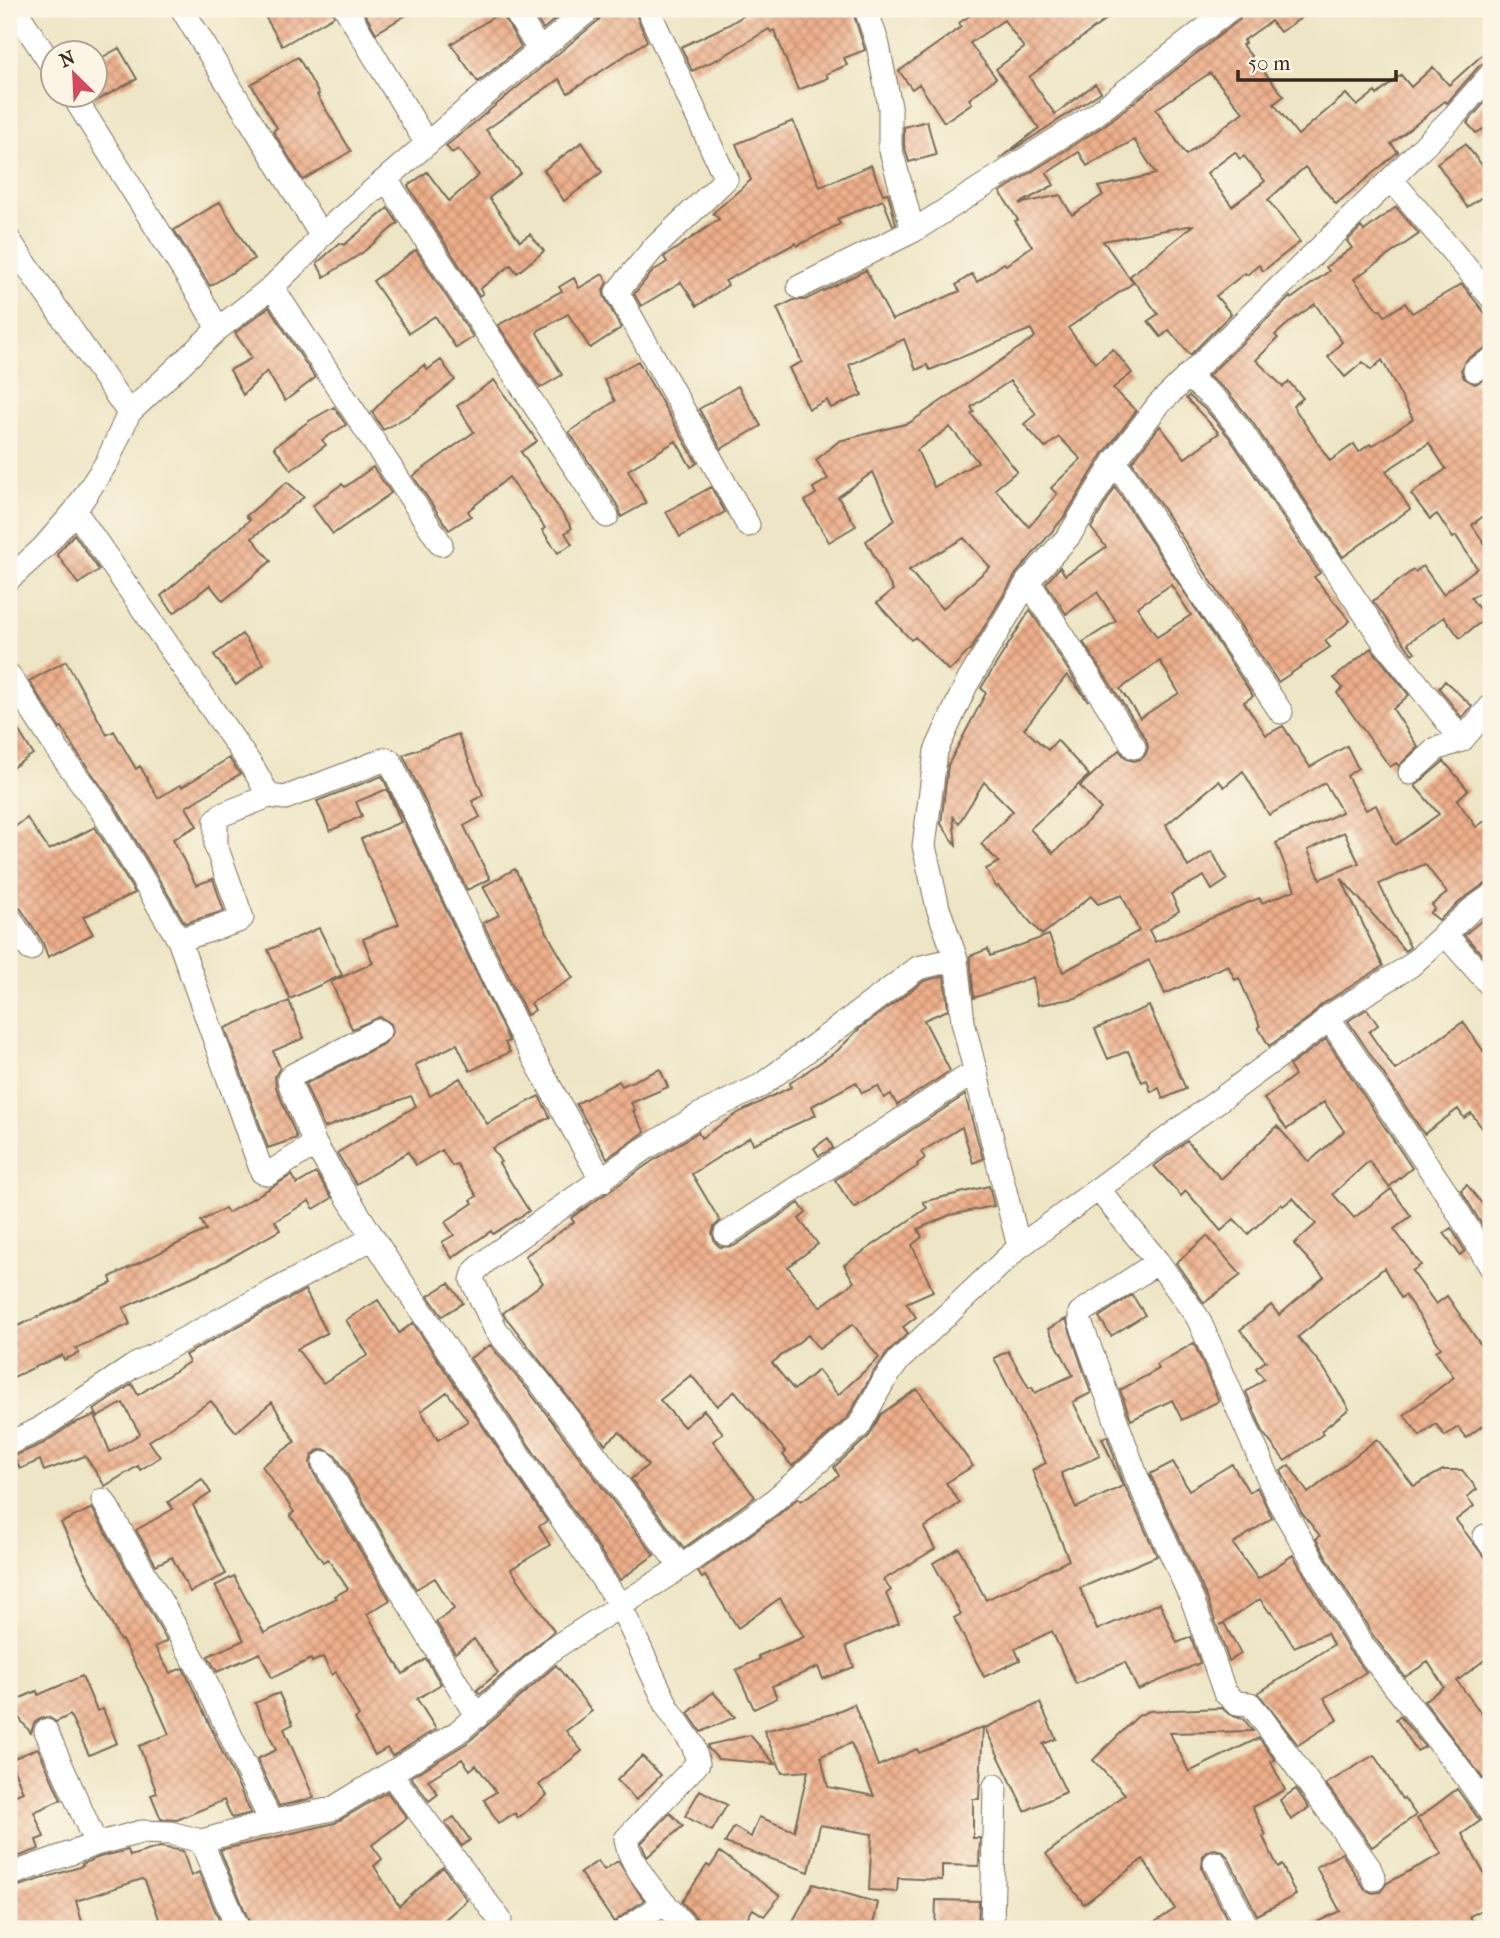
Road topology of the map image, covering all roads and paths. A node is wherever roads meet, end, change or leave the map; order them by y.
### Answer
1 (15, 9) edge
2 (182, 9) edge
3 (346, 9) edge
4 (514, 9) edge
5 (590, 9) edge
6 (648, 9) edge
7 (866, 9) edge
8 (1230, 9) edge
9 (38, 44) edge
10 (541, 51) junction
11 (1491, 74) edge
12 (81, 108) edge
13 (427, 144) junction
14 (386, 179) junction
15 (1391, 179) junction
16 (913, 231) junction
17 (321, 234) junction
18 (9, 240) edge
19 (799, 286) dead end
20 (272, 287) junction
21 (1491, 297) edge
22 (218, 329) junction
23 (1187, 376) junction
24 (129, 414) junction
25 (1115, 461) junction
26 (75, 511) junction
27 (607, 516) dead end
28 (748, 525) dead end
29 (441, 544) dead end
30 (9, 579) edge
31 (1028, 581) junction
32 (9, 675) edge
33 (1491, 706) edge
34 (1281, 712) dead end
35 (1462, 740) junction
36 (1134, 747) dead end
37 (1410, 773) dead end
38 (270, 796) junction
39 (1491, 896) edge
40 (9, 917) edge
41 (1444, 933) junction
42 (179, 940) junction
43 (30, 949) dead end
44 (956, 959) junction
45 (1491, 986) edge
46 (1328, 1017) junction
47 (379, 1031) dead end
48 (976, 1071) junction
49 (315, 1144) junction
50 (602, 1181) junction
51 (1098, 1189) junction
52 (726, 1234) dead end
53 (373, 1238) junction
54 (1019, 1247) junction
55 (1158, 1262) junction
56 (1491, 1267) edge
57 (9, 1443) edge
58 (324, 1463) dead end
59 (103, 1500) dead end
60 (681, 1567) junction
61 (620, 1605) junction
62 (477, 1717) junction
63 (46, 1731) dead end
64 (391, 1774) junction
65 (995, 1786) dead end
66 (1491, 1813) edge
67 (271, 1822) junction
68 (201, 1841) junction
69 (96, 1844) junction
70 (1215, 1863) dead end
71 (9, 1875) edge
72 (1374, 1879) dead end
73 (665, 1903) junction
74 (500, 1920) dead end
75 (238, 1929) edge
76 (626, 1929) edge
77 (687, 1929) edge
78 (992, 1929) edge
79 (1248, 1929) edge

1 - 9 street
2 - 17 street
3 - 13 street
4 - 10 street
5 - 10 street
6 - 28 street
7 - 16 street
8 - 16 street
10 - 13 street
11 - 15 street
12 - 22 street
13 - 14 street
14 - 17 street
14 - 27 street
15 - 21 street
15 - 23 street
16 - 19 street
17 - 20 street
18 - 24 street
20 - 22 street
20 - 29 street
22 - 24 street
23 - 25 street
23 - 35 street
24 - 26 street
25 - 31 street
25 - 34 street
26 - 30 street
26 - 38 street
31 - 36 street
31 - 44 street
32 - 42 street
33 - 35 street
35 - 37 street
38 - 42 street
38 - 50 street
39 - 41 street
40 - 43 street
41 - 45 street
41 - 46 street
42 - 49 street
44 - 48 street
44 - 50 street
46 - 51 street
46 - 56 street
47 - 49 street
48 - 52 street
48 - 54 street
49 - 53 street
50 - 60 street
51 - 54 street
51 - 55 street
53 - 57 street
53 - 61 street
54 - 60 street
55 - 66 street
55 - 72 street
58 - 62 street
59 - 67 street
60 - 61 street
61 - 62 street
61 - 73 street
62 - 64 street
63 - 69 street
64 - 67 street
64 - 74 street
65 - 78 street
67 - 68 street
68 - 69 street
68 - 75 street
69 - 71 street
70 - 79 street
73 - 76 street
73 - 77 street

